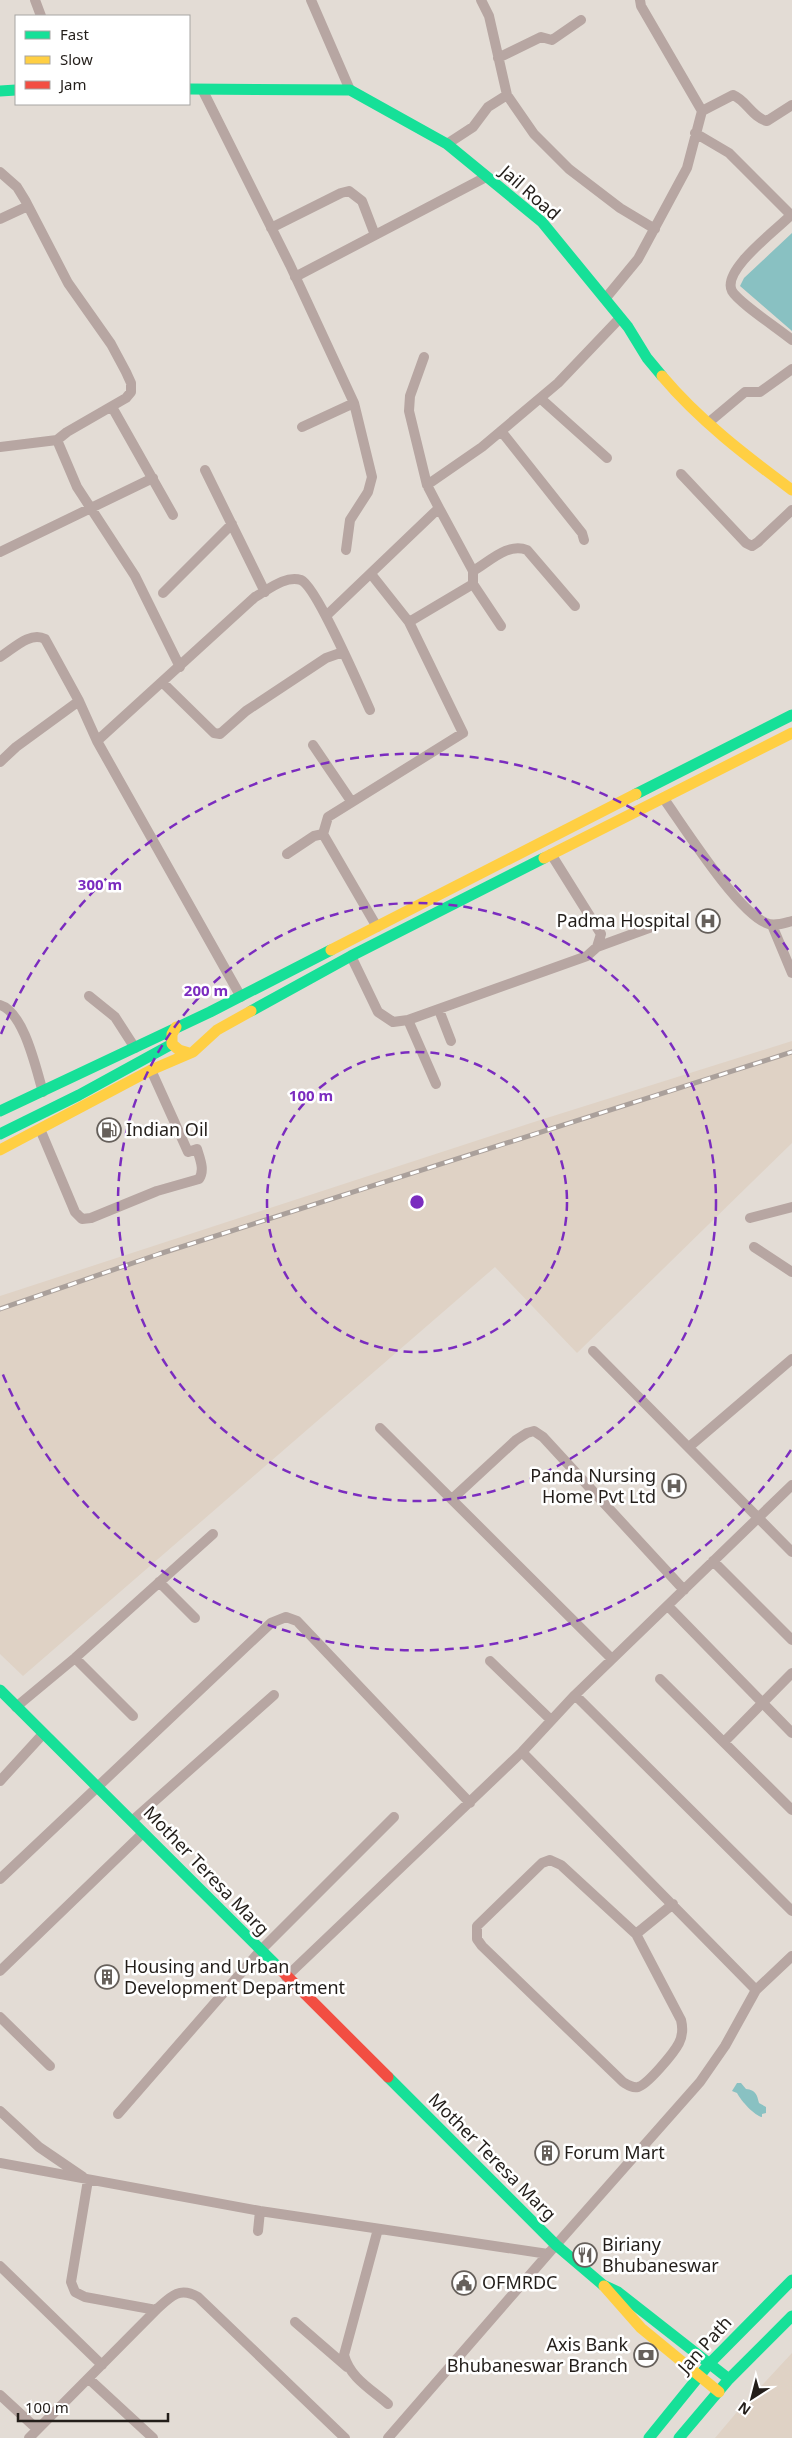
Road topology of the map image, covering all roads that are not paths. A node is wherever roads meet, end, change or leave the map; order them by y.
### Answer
1 (34, 0) edge
2 (311, 0) edge
3 (481, 0) edge
4 (640, 0) edge
5 (41, 15) edge
6 (581, 20) dead end
7 (498, 58) junction
8 (190, 89) edge
9 (202, 89) junction
10 (15, 90) edge
11 (350, 90) junction
12 (0, 91) edge
13 (507, 95) junction
14 (792, 105) edge
15 (702, 111) junction
16 (695, 133) junction
17 (447, 144) junction
18 (0, 172) edge
19 (486, 177) junction
20 (28, 206) junction
21 (0, 218) edge
22 (271, 228) junction
23 (655, 229) junction
24 (375, 235) junction
25 (295, 277) junction
26 (605, 300) junction
27 (620, 318) junction
28 (792, 340) edge
29 (424, 357) dead end
30 (792, 368) edge
31 (540, 398) junction
32 (354, 403) junction
33 (112, 407) junction
34 (708, 423) junction
35 (302, 427) dead end
36 (501, 431) junction
37 (57, 440) junction
38 (0, 447) edge
39 (607, 458) dead end
40 (205, 470) dead end
41 (681, 474) dead end
42 (153, 478) junction
43 (427, 485) junction
44 (792, 490) edge
45 (439, 508) junction
46 (90, 510) junction
47 (792, 510) edge
48 (173, 515) dead end
49 (232, 524) junction
50 (584, 540) dead end
51 (346, 550) dead end
52 (0, 552) edge
53 (473, 571) junction
54 (371, 574) junction
55 (473, 584) junction
56 (264, 592) junction
57 (163, 593) dead end
58 (575, 606) dead end
59 (326, 616) junction
60 (409, 622) junction
61 (501, 626) dead end
62 (343, 652) junction
63 (0, 657) edge
64 (180, 667) junction
65 (163, 683) junction
66 (79, 701) junction
67 (370, 710) dead end
68 (792, 714) edge
69 (792, 733) edge
70 (97, 741) junction
71 (313, 745) dead end
72 (0, 762) edge
73 (664, 799) junction
74 (351, 801) junction
75 (323, 834) junction
76 (287, 854) dead end
77 (551, 854) junction
78 (792, 921) edge
79 (660, 924) dead end
80 (772, 925) junction
81 (377, 927) junction
82 (597, 947) junction
83 (351, 956) junction
84 (792, 973) edge
85 (88, 996) dead end
86 (241, 996) junction
87 (0, 1005) edge
88 (439, 1010) junction
89 (408, 1020) junction
90 (187, 1022) junction
91 (176, 1027) junction
92 (451, 1041) dead end
93 (172, 1044) junction
94 (136, 1048) junction
95 (193, 1051) junction
96 (151, 1070) junction
97 (436, 1084) dead end
98 (43, 1092) junction
99 (0, 1111) edge
100 (40, 1129) junction
101 (0, 1134) edge
102 (0, 1150) edge
103 (792, 1208) edge
104 (750, 1218) dead end
105 (754, 1247) dead end
106 (792, 1272) edge
107 (593, 1351) dead end
108 (792, 1358) edge
109 (380, 1428) dead end
110 (689, 1447) junction
111 (792, 1485) edge
112 (452, 1499) junction
113 (759, 1518) junction
114 (213, 1534) dead end
115 (792, 1552) edge
116 (713, 1561) junction
117 (158, 1582) junction
118 (684, 1590) junction
119 (668, 1606) junction
120 (195, 1618) dead end
121 (792, 1640) edge
122 (75, 1658) junction
123 (612, 1658) junction
124 (490, 1661) dead end
125 (792, 1672) edge
126 (660, 1679) dead end
127 (0, 1690) edge
128 (274, 1694) dead end
129 (575, 1695) junction
130 (762, 1703) junction
131 (16, 1707) junction
132 (133, 1716) dead end
133 (552, 1720) junction
134 (792, 1733) edge
135 (44, 1734) junction
136 (724, 1742) junction
137 (522, 1752) junction
138 (0, 1781) edge
139 (99, 1788) junction
140 (470, 1803) junction
141 (792, 1810) edge
142 (394, 1818) dead end
143 (132, 1821) junction
144 (143, 1833) junction
145 (0, 1879) edge
146 (673, 1904) junction
147 (792, 1911) edge
148 (636, 1934) junction
149 (260, 1951) junction
150 (792, 1956) edge
151 (0, 1971) edge
152 (286, 1977) junction
153 (756, 1990) junction
154 (0, 2017) edge
155 (50, 2066) dead end
156 (0, 2111) edge
157 (118, 2114) dead end
158 (0, 2163) edge
159 (88, 2180) junction
160 (260, 2211) junction
161 (378, 2229) junction
162 (258, 2231) dead end
163 (556, 2245) junction
164 (548, 2254) junction
165 (0, 2266) edge
166 (792, 2280) edge
167 (603, 2285) junction
168 (156, 2310) junction
169 (792, 2316) edge
170 (295, 2322) dead end
171 (709, 2364) junction
172 (102, 2365) junction
173 (348, 2368) junction
174 (699, 2377) junction
175 (89, 2379) junction
176 (729, 2379) junction
177 (718, 2392) junction
178 (0, 2395) edge
179 (388, 2404) dead end
180 (37, 2429) junction
181 (28, 2438) edge
182 (152, 2438) edge
183 (345, 2438) edge
184 (388, 2438) edge
185 (649, 2438) edge
186 (679, 2438) edge

1 - 5 street
2 - 11 street
3 - 7 street
4 - 15 street
6 - 7 street
7 - 13 street
8 - 9 main road, Jail Road
9 - 11 main road, Jail Road
9 - 22 street
10 - 12 main road
11 - 17 main road, Jail Road
13 - 17 street
13 - 23 street
14 - 15 street
15 - 16 street
16 - 23 street
16 - 28 street
17 - 19 main road, Jail Road
18 - 20 street
19 - 24 street
19 - 26 main road, Jail Road
20 - 21 street
20 - 33 street
22 - 24 street
22 - 25 street
23 - 26 street
24 - 25 street
25 - 32 street
26 - 27 main road, Jail Road
27 - 31 street
27 - 34 main road, Jail Road
29 - 43 street
30 - 34 street
31 - 36 street
31 - 39 street
32 - 35 street
32 - 51 street
33 - 37 street
33 - 42 street
34 - 44 main road, Jail Road
36 - 43 street
36 - 50 street
37 - 38 street
37 - 46 street
40 - 49 street
41 - 47 street
42 - 46 street
42 - 48 street
43 - 45 street
45 - 53 street
45 - 54 street
46 - 52 street
46 - 64 street
49 - 56 street
49 - 57 street
53 - 55 street
53 - 58 street
54 - 59 street
54 - 60 street
55 - 60 street
55 - 61 street
56 - 59 street
56 - 64 street
59 - 62 street
60 - 74 street
62 - 65 street
62 - 67 street
63 - 66 street
64 - 65 street
65 - 70 street
66 - 70 street
66 - 72 street
68 - 81 main road
69 - 73 main road
70 - 86 street
71 - 74 street
73 - 77 main road
73 - 80 street
74 - 75 street
75 - 76 street
75 - 81 street
77 - 82 street
77 - 83 main road
78 - 80 street
79 - 82 street
80 - 84 street
81 - 86 main road
82 - 88 street
83 - 89 street
83 - 95 main road
85 - 94 street
86 - 90 main road
87 - 98 street
88 - 89 street
88 - 92 street
89 - 97 street
90 - 91 main road
90 - 95 main road
91 - 93 main road
91 - 94 main road
93 - 95 main road
93 - 101 main road
94 - 98 main road
95 - 96 main road
96 - 100 main road
96 - 100 street
98 - 99 main road
100 - 102 main road
103 - 104 street
105 - 106 street
107 - 110 street
108 - 110 street
109 - 112 street
110 - 113 street
111 - 113 street
112 - 118 street
112 - 123 street
113 - 115 street
113 - 116 street
114 - 117 street
116 - 118 street
116 - 121 street
117 - 120 street
117 - 122 street
118 - 119 street
119 - 123 street
119 - 130 street
122 - 131 street
122 - 132 street
123 - 129 street
124 - 133 street
125 - 130 street
126 - 136 street
127 - 131 main road, Mother Teresa Marg
128 - 143 street
129 - 133 street
129 - 147 street
130 - 134 street
130 - 136 street
131 - 135 main road, Mother Teresa Marg
133 - 137 street
135 - 138 street
135 - 139 main road, Mother Teresa Marg
136 - 141 street
137 - 140 street
137 - 146 street
139 - 140 street
139 - 143 main road, Mother Teresa Marg
139 - 145 street
140 - 152 street
142 - 149 street
143 - 144 main road, Mother Teresa Marg
144 - 149 main road, Mother Teresa Marg
144 - 151 street
146 - 148 street
146 - 153 street
148 - 148 street
149 - 152 main road, Mother Teresa Marg
149 - 157 street
150 - 153 street
152 - 163 main road, Mother Teresa Marg
153 - 163 street
154 - 155 street
156 - 159 street
158 - 159 street
159 - 160 street
159 - 168 street
160 - 161 street
160 - 162 street
161 - 164 street
161 - 173 street
163 - 164 street
163 - 167 main road, Mother Teresa Marg
164 - 184 street
165 - 172 street
166 - 171 main road, Jan Path
167 - 171 main road, Mother Teresa Marg
167 - 174 main road, Mother Teresa Marg
168 - 172 street
168 - 183 street
169 - 176 main road
170 - 173 street
171 - 174 main road, Jan Path
171 - 176 main road, Mother Teresa Marg
172 - 175 street
173 - 179 street
174 - 177 main road, Mother Teresa Marg
174 - 185 main road, Jan Path
175 - 180 street
175 - 182 street
176 - 177 main road
177 - 186 main road
178 - 180 street
180 - 181 street

